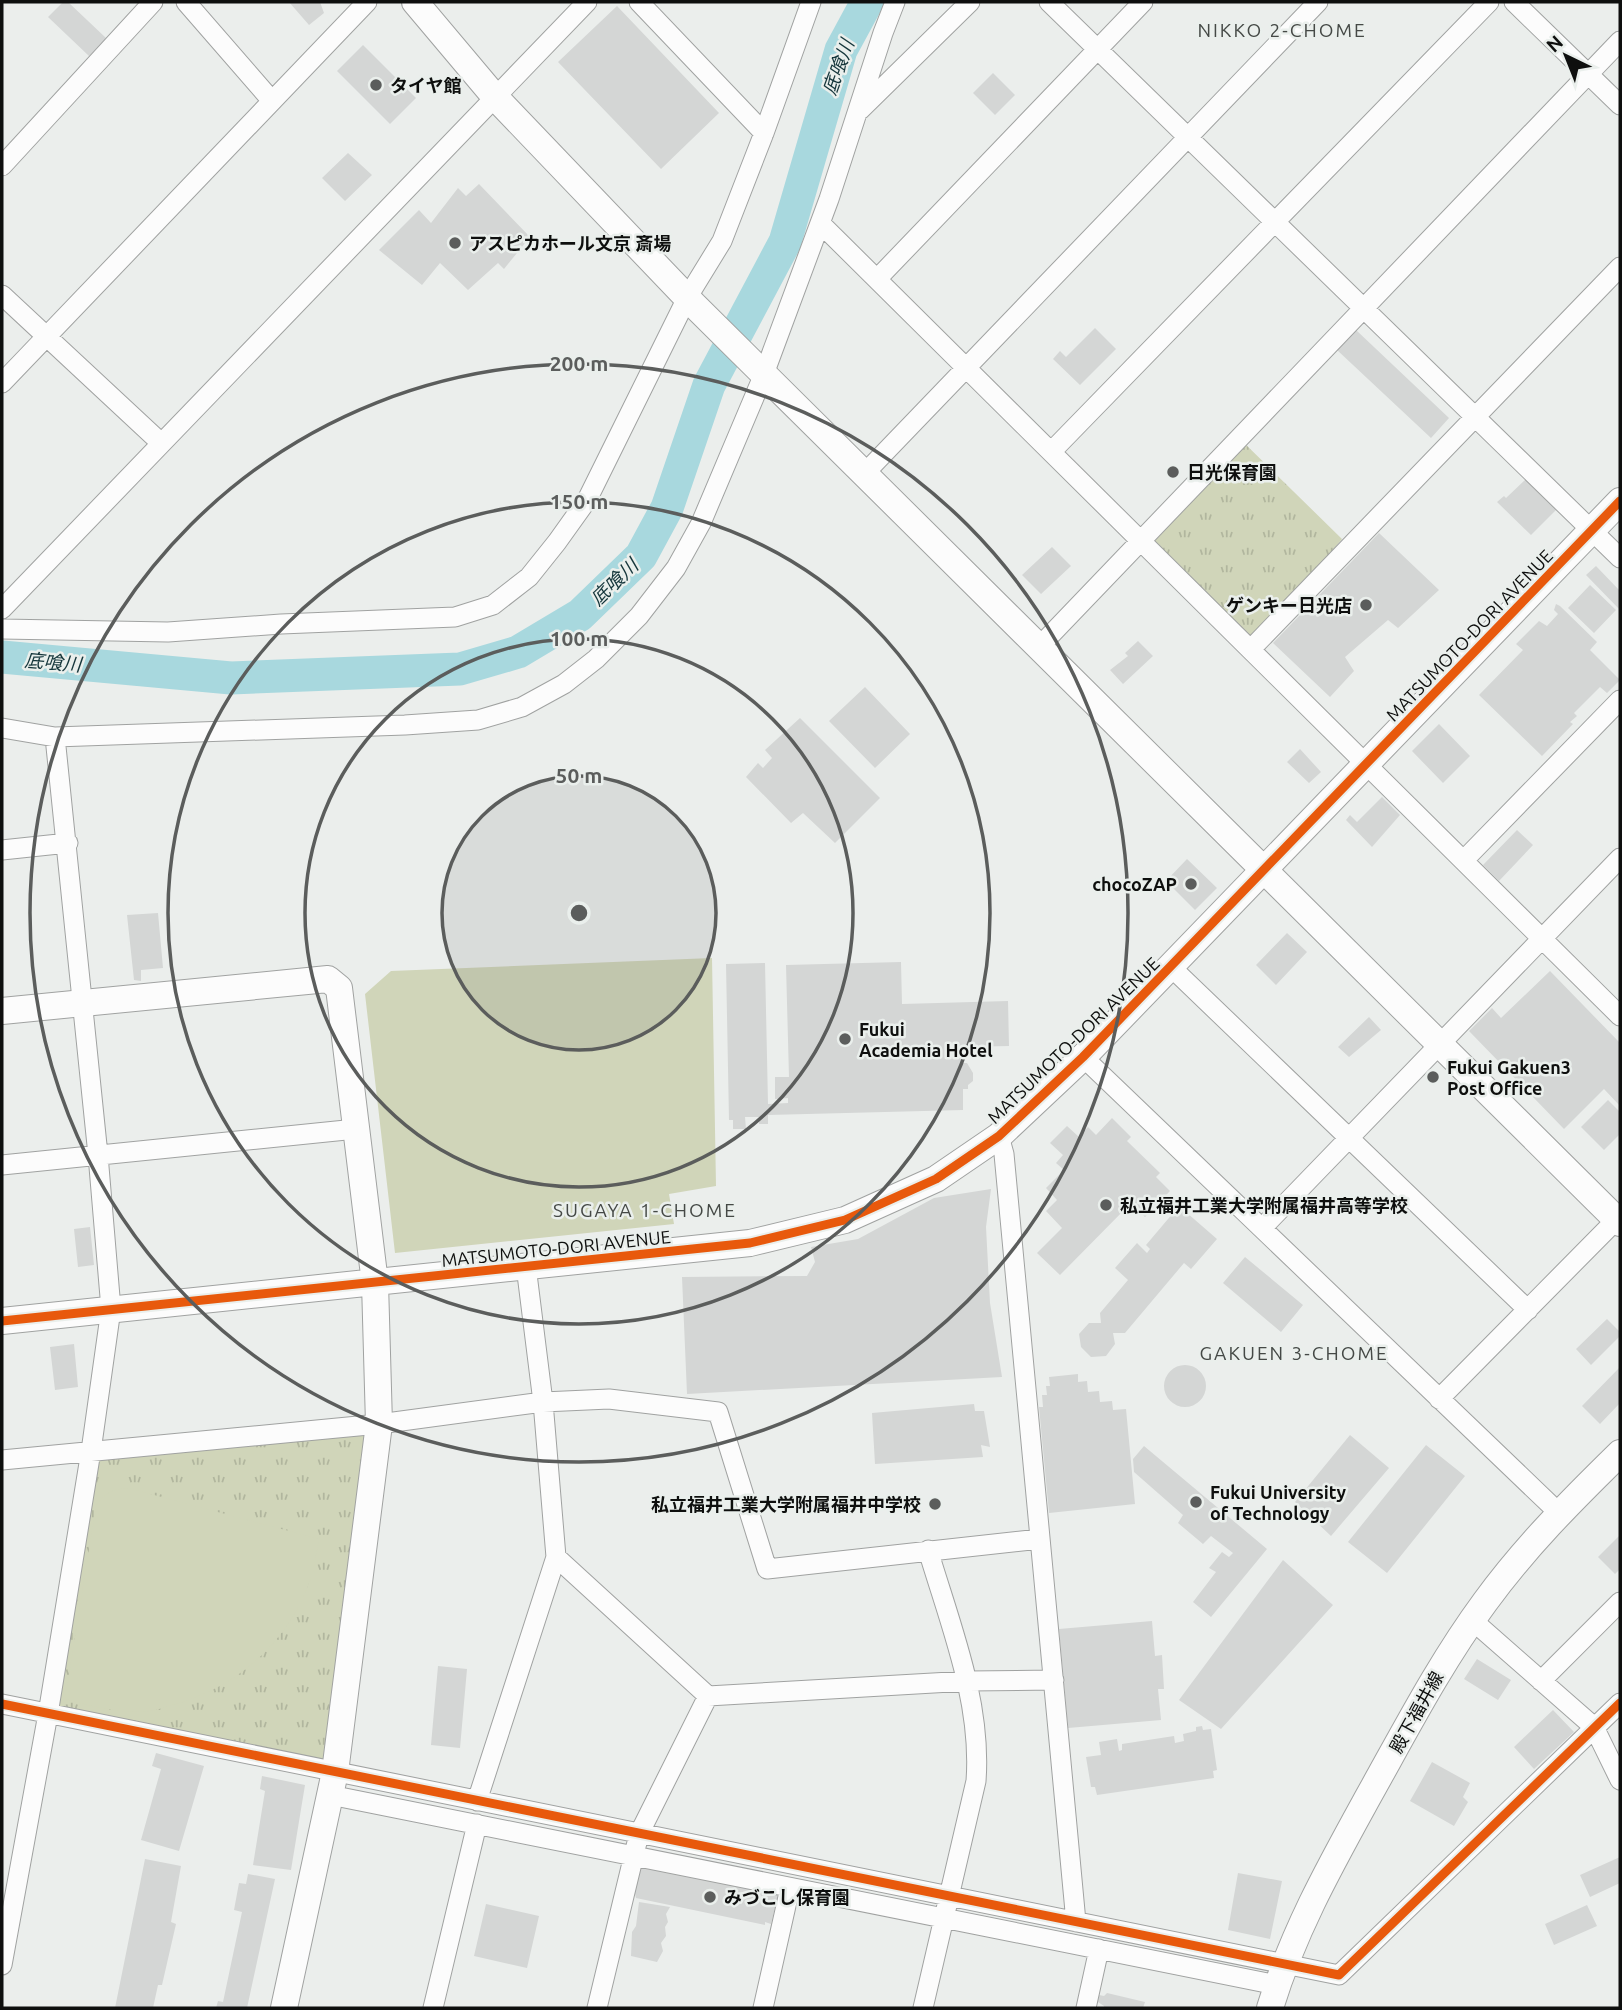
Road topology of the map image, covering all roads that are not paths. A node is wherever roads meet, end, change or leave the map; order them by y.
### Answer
1 (153, 2) edge
2 (186, 2) edge
3 (367, 2) edge
4 (415, 2) edge
5 (587, 2) edge
6 (639, 2) edge
7 (811, 2) edge
8 (895, 2) edge
9 (970, 2) edge
10 (1049, 2) edge
11 (1143, 2) edge
12 (1318, 2) edge
13 (1489, 2) edge
14 (1514, 2) edge
15 (1620, 41) edge
16 (1097, 49) junction
17 (1588, 74) junction
18 (495, 97) junction
19 (272, 101) junction
20 (1620, 105) edge
21 (857, 113) junction
22 (764, 133) junction
23 (1188, 137) junction
24 (2, 166) edge
25 (1275, 222) junction
26 (820, 223) junction
27 (1620, 267) edge
28 (877, 279) junction
29 (2, 295) edge
30 (690, 302) junction
31 (1363, 307) junction
32 (46, 337) junction
33 (758, 368) junction
34 (966, 368) junction
35 (2, 383) edge
36 (1475, 417) junction
37 (161, 443) junction
38 (1051, 452) junction
39 (864, 474) junction
40 (1620, 501) edge
41 (1592, 530) junction
42 (1141, 540) junction
43 (1620, 558) edge
44 (2, 609) edge
45 (2, 629) edge
46 (1038, 647) junction
47 (1251, 649) junction
48 (1620, 700) edge
49 (2, 728) edge
50 (55, 737) junction
51 (1367, 764) junction
52 (68, 843) junction
53 (2, 850) edge
54 (1620, 858) edge
55 (1464, 860) junction
56 (1265, 871) junction
57 (1542, 938) junction
58 (1171, 967) junction
59 (82, 1003) junction
60 (2, 1011) edge
61 (1620, 1016) edge
62 (1438, 1044) junction
63 (1083, 1057) junction
64 (356, 1129) junction
65 (999, 1136) junction
66 (1350, 1137) junction
67 (98, 1155) junction
68 (2, 1165) edge
69 (1619, 1219) edge
70 (1262, 1228) junction
71 (526, 1266) junction
72 (375, 1283) junction
73 (111, 1309) junction
74 (1528, 1310) junction
75 (2, 1321) edge
76 (1440, 1399) junction
77 (543, 1402) junction
78 (379, 1424) junction
79 (91, 1451) junction
80 (1620, 1453) edge
81 (2, 1460) edge
82 (1559, 1513) junction
83 (1040, 1539) junction
84 (928, 1550) junction
85 (556, 1557) junction
86 (1620, 1602) edge
87 (1472, 1620) junction
88 (968, 1681) junction
89 (1054, 1681) junction
90 (1541, 1681) junction
91 (708, 1696) junction
92 (1620, 1703) edge
93 (2, 1704) edge
94 (48, 1714) junction
95 (1594, 1727) junction
96 (1620, 1780) edge
97 (333, 1784) junction
98 (477, 1801) junction
99 (477, 1824) junction
100 (639, 1834) junction
101 (634, 1854) junction
102 (11, 1862) edge
103 (790, 1888) junction
104 (948, 1896) junction
105 (943, 1917) junction
106 (1076, 1922) junction
107 (1100, 1949) junction
108 (2, 1965) edge
109 (1277, 1986) edge
110 (284, 2008) edge
111 (433, 2008) edge
112 (597, 2008) edge
113 (763, 2008) edge
114 (923, 2008) edge
115 (1086, 2008) edge

1 - 24 street
2 - 19 street
3 - 19 street
4 - 18 street
5 - 18 street
6 - 22 street
7 - 22 street
8 - 21 street
9 - 21 street
10 - 16 street
11 - 16 street
12 - 23 street
13 - 25 street
14 - 17 street
15 - 17 street
16 - 23 street
16 - 28 street
17 - 20 street
17 - 31 street
18 - 30 street
18 - 37 street
19 - 32 street
21 - 26 street
22 - 30 street
23 - 25 street
23 - 34 street
25 - 31 street
25 - 38 street
26 - 28 street
26 - 33 street
27 - 36 street
28 - 34 street
29 - 32 street
30 - 33 street
30 - 45 street
31 - 36 street
31 - 42 street
32 - 35 street
32 - 37 street
33 - 39 street
33 - 50 street
34 - 38 street
34 - 39 street
36 - 41 street
36 - 47 street
37 - 44 street
38 - 42 street
39 - 46 street
40 - 41 street, MATSUMOTO-DORI AVENUE
41 - 43 street
41 - 51 street, MATSUMOTO-DORI AVENUE
42 - 46 street
42 - 47 street
46 - 56 street
47 - 51 street
48 - 55 street
49 - 50 street
50 - 52 street
51 - 55 street
51 - 56 street, MATSUMOTO-DORI AVENUE
52 - 53 street
52 - 59 street
54 - 57 street
55 - 57 street
56 - 58 street, MATSUMOTO-DORI AVENUE
56 - 62 street
57 - 61 street
57 - 62 street
58 - 63 street, MATSUMOTO-DORI AVENUE
58 - 66 street
59 - 60 street
59 - 64 street
59 - 67 street
62 - 66 street
62 - 69 street
63 - 65 street, MATSUMOTO-DORI AVENUE
63 - 70 street
64 - 67 street
64 - 72 street
65 - 71 street, MATSUMOTO-DORI AVENUE
65 - 83 street
66 - 70 street
66 - 74 street
67 - 68 street
67 - 73 street
69 - 74 street
70 - 76 street
71 - 72 street, MATSUMOTO-DORI AVENUE
71 - 77 street
72 - 73 street, MATSUMOTO-DORI AVENUE
72 - 78 street
73 - 75 street, MATSUMOTO-DORI AVENUE
73 - 79 street
74 - 76 street
76 - 82 street
77 - 78 street
77 - 84 street
77 - 85 street
78 - 79 street
78 - 97 street
79 - 81 street
79 - 94 street
80 - 82 street, 殿下福井線
82 - 87 street, 殿下福井線
83 - 84 street
83 - 89 street
84 - 88 street
85 - 91 street
85 - 98 street
86 - 90 street
87 - 90 street
87 - 109 street, 殿下福井線
88 - 89 street
88 - 91 street
88 - 104 street
89 - 106 street
90 - 95 street
91 - 100 street
92 - 95 street
93 - 94 street
94 - 97 street
94 - 102 street
95 - 96 street
95 - 109 street
97 - 98 street
97 - 99 street
97 - 110 street
98 - 100 street
99 - 101 street
99 - 111 street
100 - 101 street
100 - 104 street
101 - 103 street
101 - 112 street
102 - 108 street
103 - 105 street
103 - 113 street
104 - 105 street
104 - 106 street
105 - 107 street
105 - 114 street
106 - 109 street
107 - 109 street
107 - 115 street

